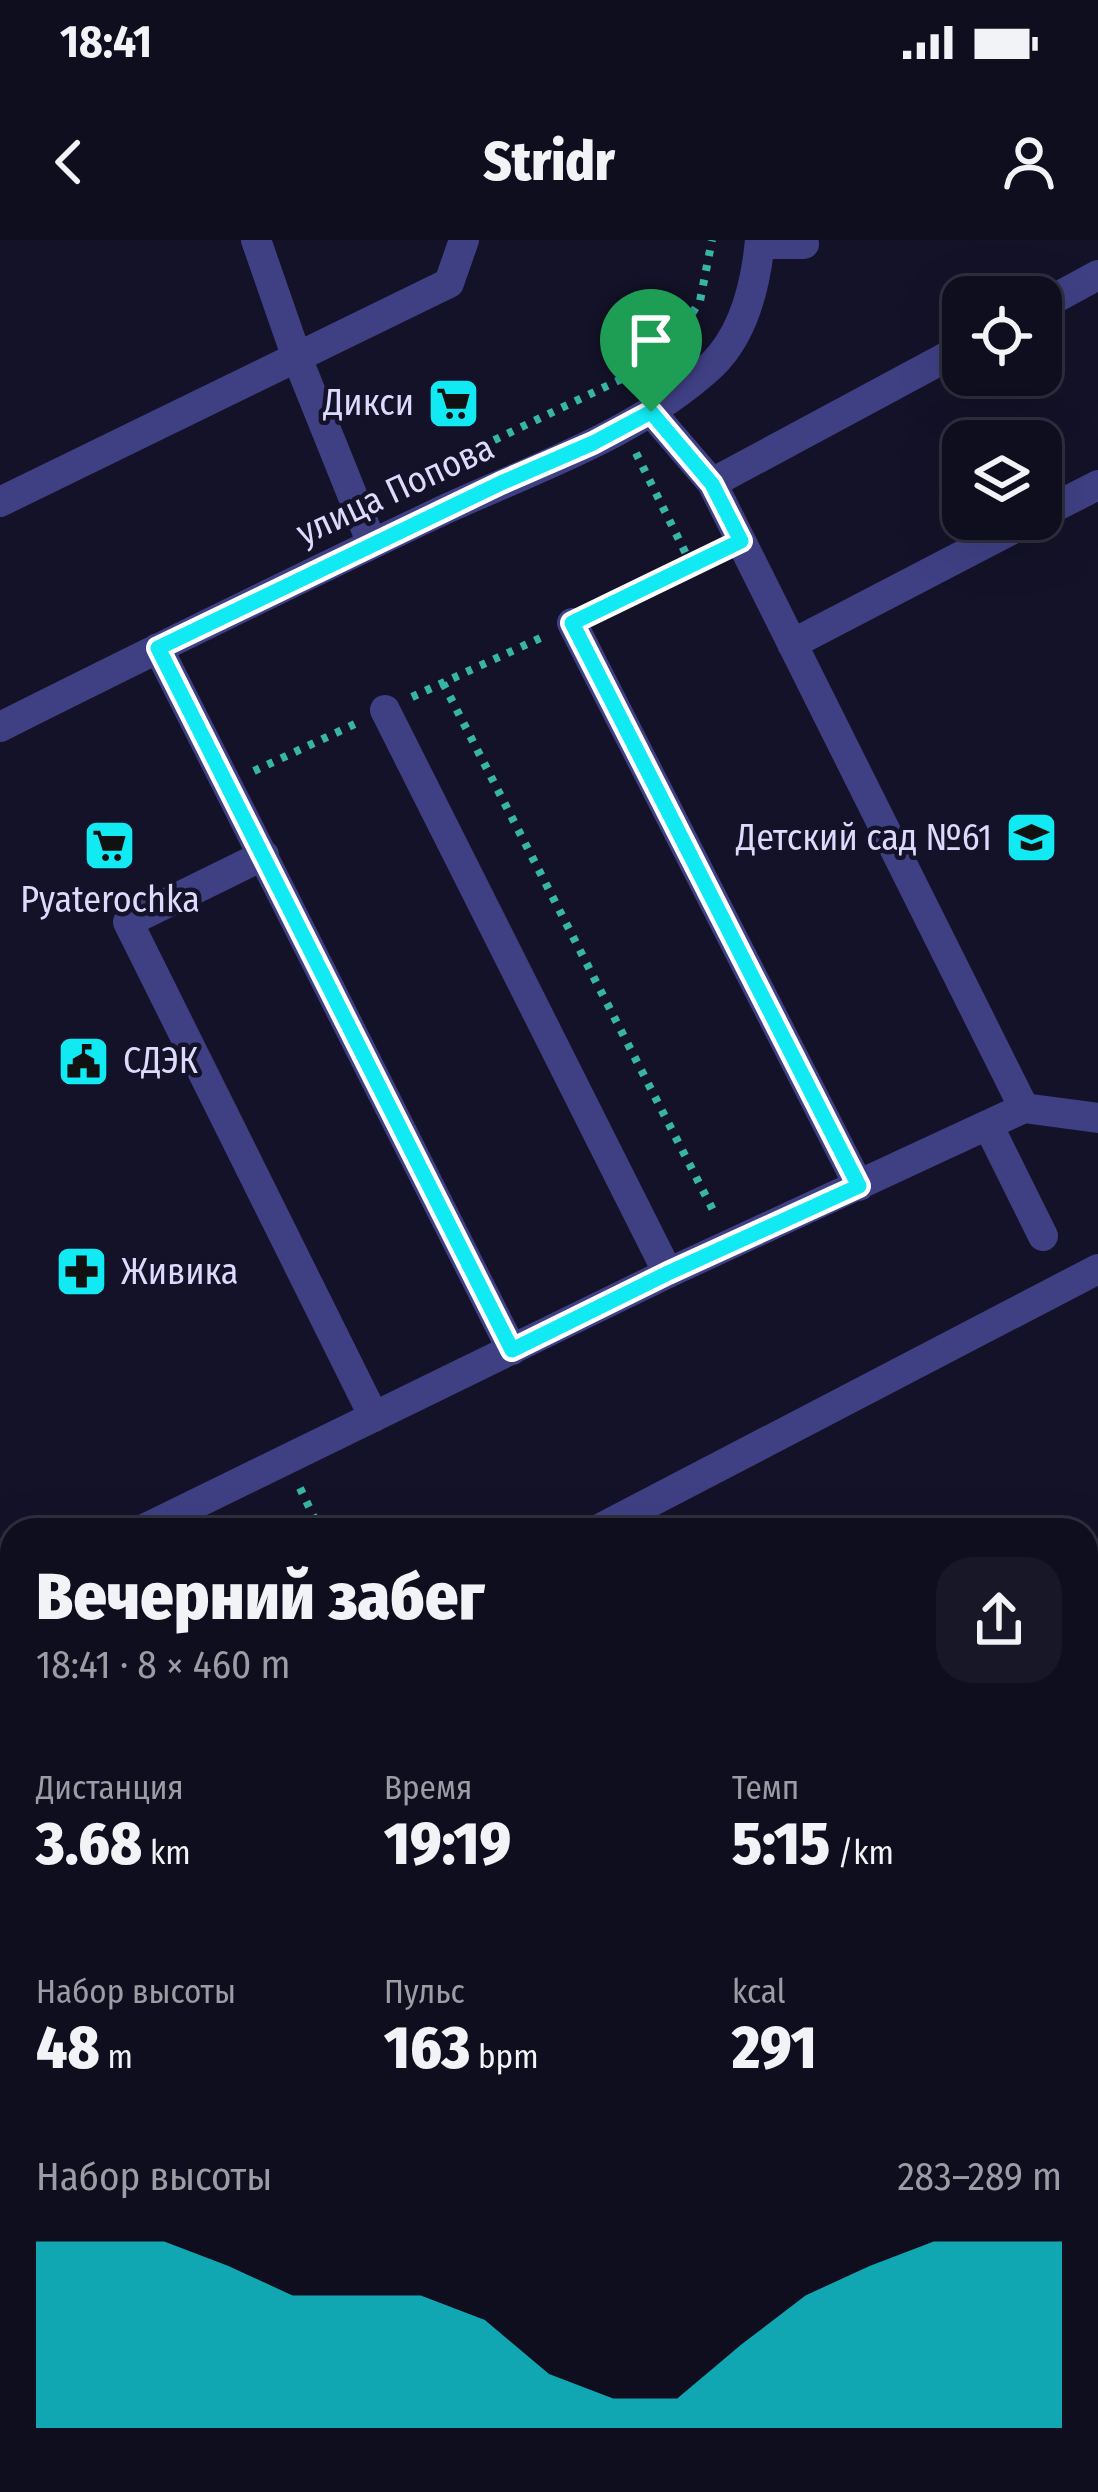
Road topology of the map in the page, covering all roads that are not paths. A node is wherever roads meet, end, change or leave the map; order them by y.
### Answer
1 (256, 240) edge
2 (464, 240) edge
3 (804, 244) dead end
4 (759, 248) edge
5 (1098, 275) edge
6 (1062, 295) edge
7 (296, 356) junction
8 (942, 359) edge
9 (651, 412) junction
10 (712, 484) junction
11 (1098, 484) edge
12 (0, 502) edge
13 (1062, 503) edge
14 (992, 540) edge
15 (372, 544) junction
16 (572, 623) road end
17 (792, 644) junction
18 (158, 648) junction
19 (385, 710) dead end
20 (0, 727) edge
21 (264, 855) junction
22 (1024, 1108) junction
23 (1098, 1118) edge
24 (988, 1125) junction
25 (859, 1186) junction
26 (1043, 1236) dead end
27 (1098, 1269) edge
28 (668, 1273) junction
29 (512, 1350) junction
30 (374, 1417) junction
31 (167, 1518) edge
32 (620, 1518) edge

1 - 7 street
2 - 7 street
3 - 4 street
4 - 9 street, улица Попова
5 - 6 street
7 - 12 street
7 - 15 street
8 - 10 street
9 - 10 street
9 - 15 street, улица Попова
10 - 17 street
11 - 13 street
14 - 17 street
15 - 18 street, улица Попова
16 - 25 street
17 - 22 street
18 - 20 street, улица Попова
18 - 21 street
19 - 28 street
21 - 29 street
21 - 30 street
22 - 23 street
22 - 24 street
24 - 25 street
24 - 26 street
25 - 28 street
27 - 32 street
28 - 29 street
29 - 30 street
30 - 31 street

